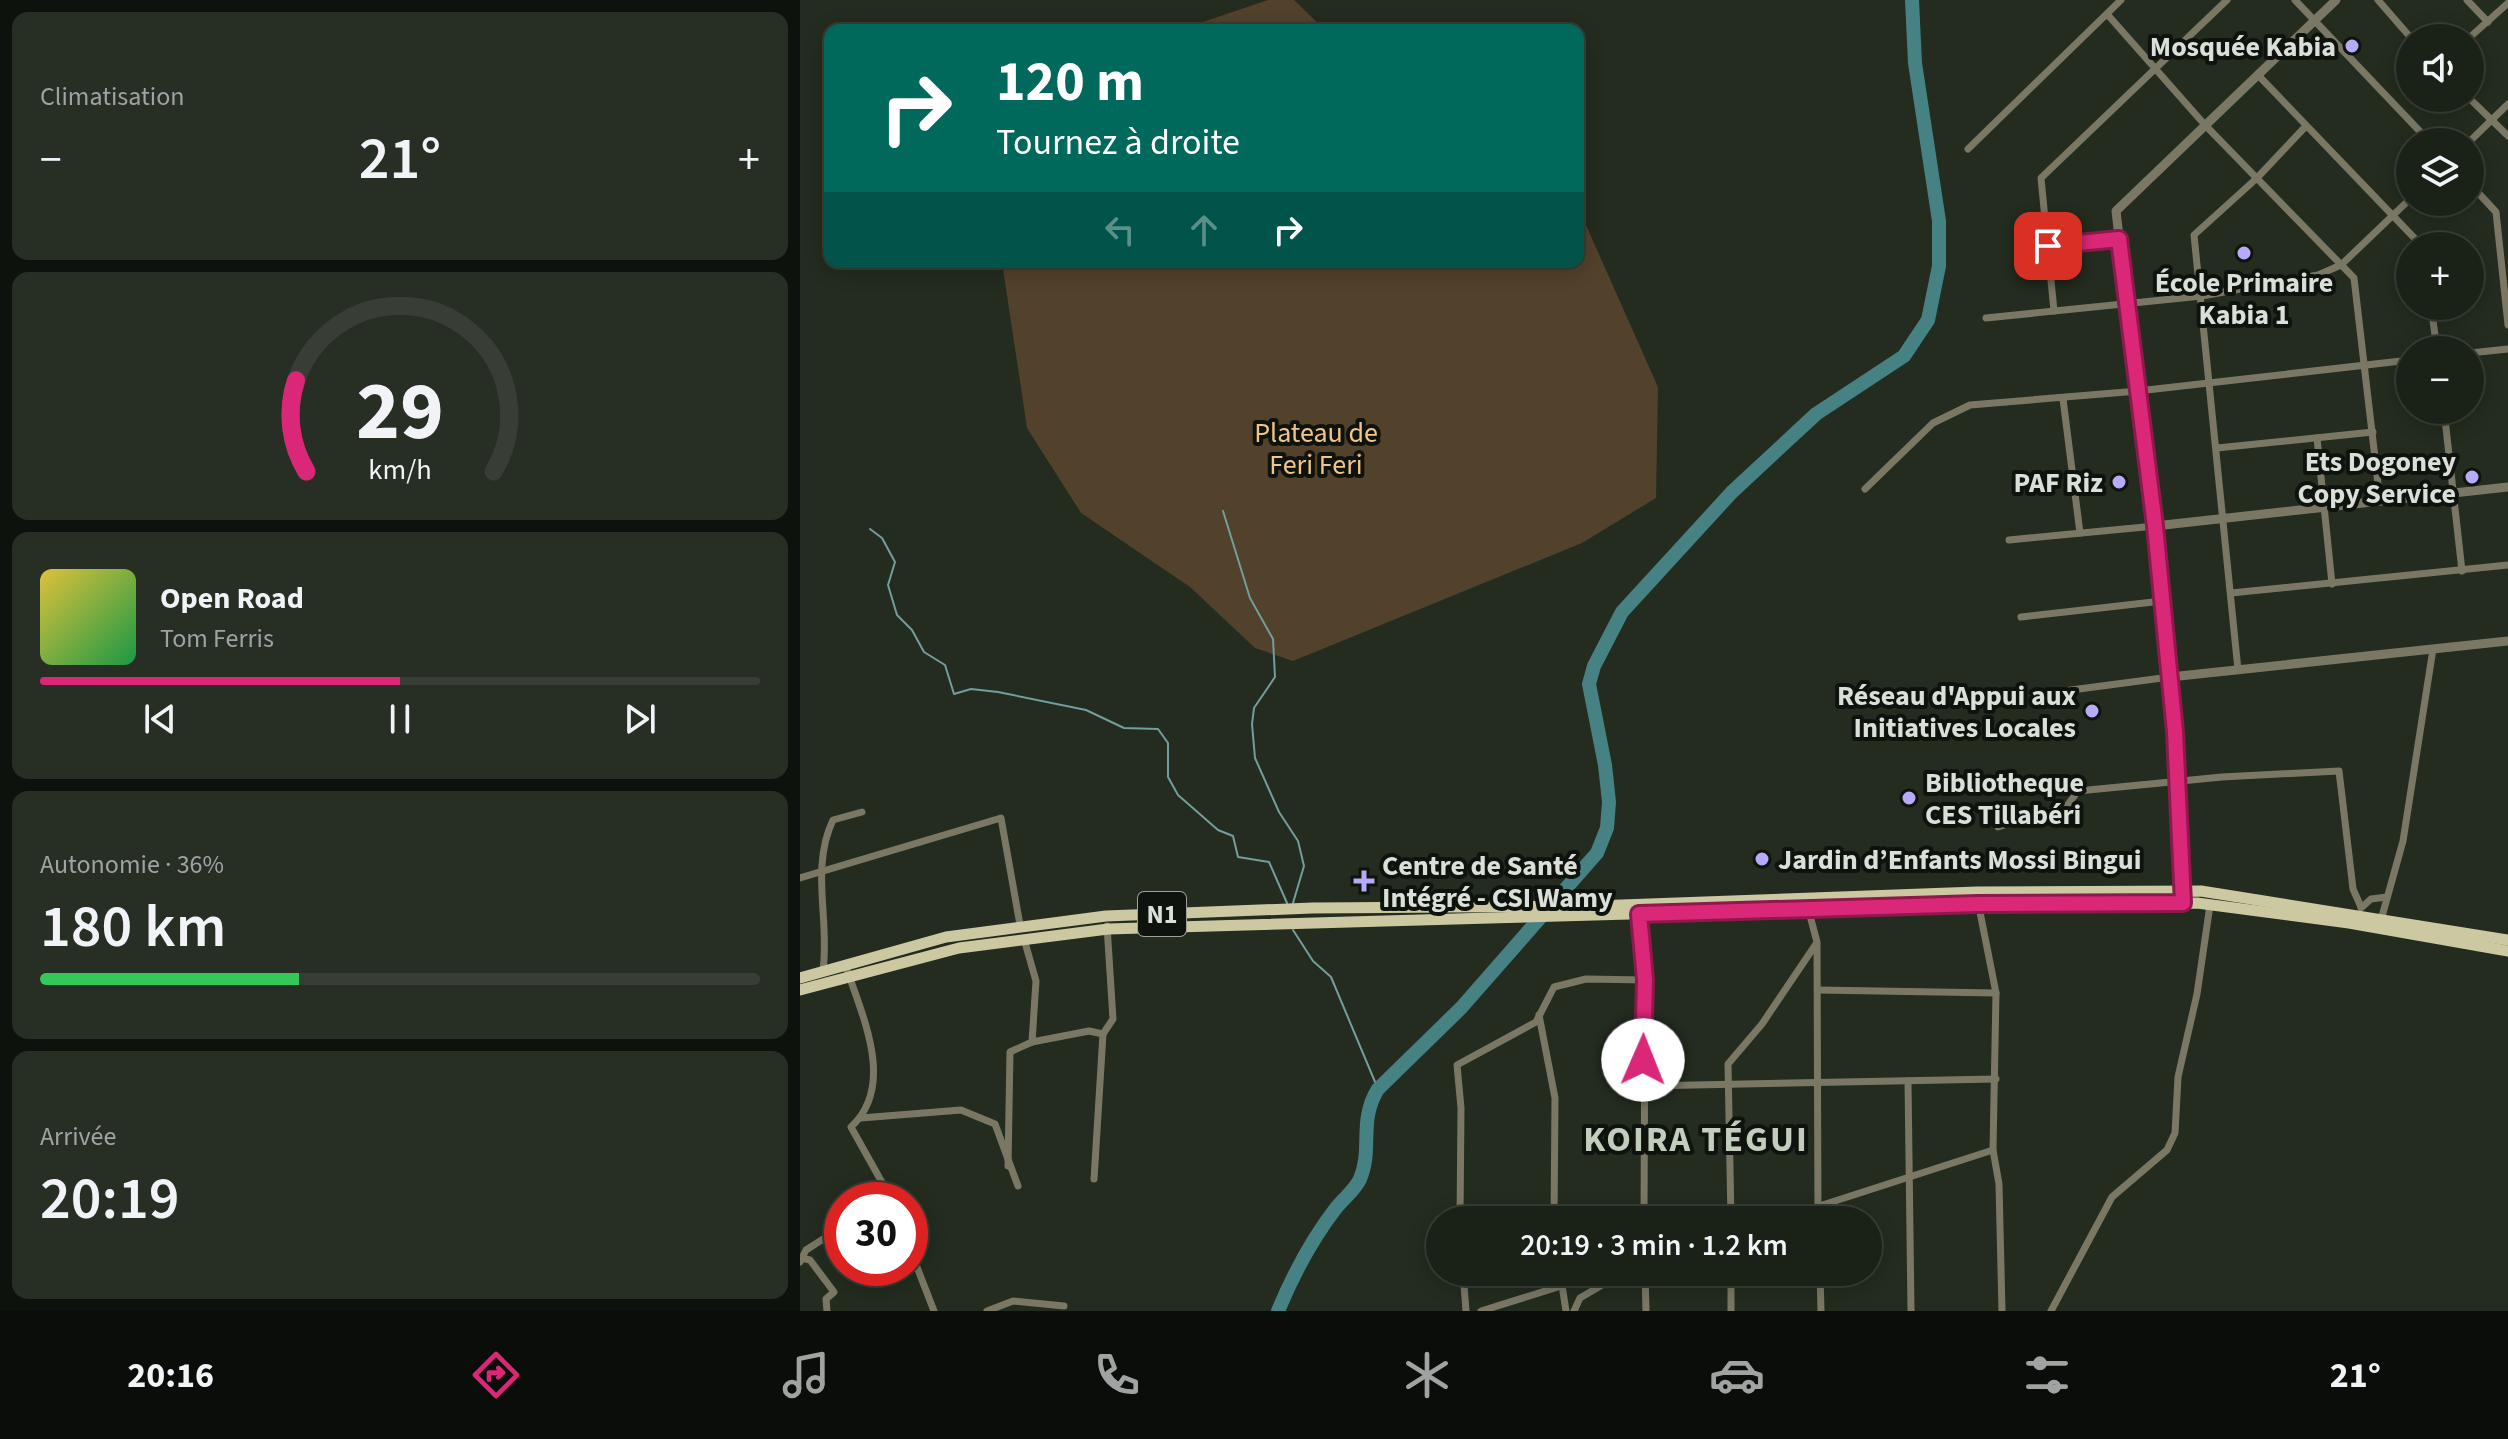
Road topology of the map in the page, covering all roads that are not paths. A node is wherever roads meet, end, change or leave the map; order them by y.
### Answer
1 (2121, 0) edge
2 (2227, 0) edge
3 (2295, 0) edge
4 (2336, 0) edge
5 (2378, 0) edge
6 (2467, 0) edge
7 (2508, 3) edge
8 (2107, 14) junction
9 (2315, 20) junction
10 (2488, 22) junction
11 (2399, 24) edge
12 (2484, 25) edge
13 (2156, 69) junction
14 (2258, 75) junction
15 (2508, 104) edge
16 (2484, 112) edge
17 (2492, 120) junction
18 (2205, 125) junction
19 (2306, 126) junction
20 (2417, 128) edge
21 (2484, 128) edge
22 (2508, 136) edge
23 (1968, 149) dead end
24 (2257, 178) junction
25 (2484, 199) edge
26 (2394, 214) junction
27 (2410, 232) edge
28 (2119, 239) junction
29 (2048, 246) junction
30 (2504, 251) edge
31 (2341, 265) junction
32 (2202, 296) junction
33 (2127, 304) junction
34 (2054, 311) junction
35 (1986, 318) dead end
36 (2508, 325) edge
37 (2508, 349) edge
38 (2484, 352) edge
39 (2396, 361) edge
40 (2366, 364) junction
41 (2210, 382) junction
42 (2138, 391) junction
43 (2063, 399) junction
44 (2446, 424) edge
45 (2373, 432) junction
46 (2317, 438) junction
47 (2217, 448) junction
48 (2508, 487) edge
49 (1865, 489) dead end
50 (2455, 493) junction
51 (2380, 501) junction
52 (2324, 507) junction
53 (2224, 518) junction
54 (2155, 526) junction
55 (2080, 533) junction
56 (2009, 540) dead end
57 (2508, 565) edge
58 (2462, 571) junction
59 (2332, 584) junction
60 (2231, 593) junction
61 (2162, 601) junction
62 (2021, 617) dead end
63 (2508, 641) edge
64 (2433, 649) junction
65 (2238, 670) junction
66 (2170, 677) junction
67 (2033, 695) dead end
68 (2180, 780) junction
69 (862, 812) dead end
70 (1998, 827) dead end
71 (822, 873) junction
72 (800, 878) edge
73 (2181, 889) junction
74 (2387, 897) junction
75 (1977, 898) junction
76 (2183, 903) junction
77 (1807, 904) junction
78 (2210, 905) junction
79 (1564, 912) junction
80 (2359, 912) junction
81 (1639, 914) junction
82 (2381, 920) junction
83 (1107, 922) junction
84 (1022, 931) junction
85 (2508, 940) edge
86 (1817, 942) junction
87 (2508, 951) edge
88 (823, 970) junction
89 (847, 970) junction
90 (800, 978) edge
91 (1645, 980) junction
92 (800, 990) edge
93 (1818, 990) junction
94 (1996, 993) junction
95 (1539, 1015) junction
96 (1103, 1034) junction
97 (1032, 1042) junction
98 (1996, 1079) junction
99 (1908, 1081) junction
100 (1820, 1083) junction
101 (1729, 1084) junction
102 (1644, 1086) junction
103 (861, 1118) junction
104 (1993, 1150) junction
105 (1008, 1166) junction
106 (1910, 1177) junction
107 (1094, 1179) dead end
108 (882, 1182) edge
109 (1018, 1186) dead end
110 (1460, 1206) edge
111 (1554, 1206) edge
112 (1644, 1206) edge
113 (1731, 1206) edge
114 (1818, 1206) edge
115 (1821, 1206) edge
116 (824, 1238) edge
117 (800, 1260) edge
118 (924, 1286) edge
119 (1464, 1286) edge
120 (1563, 1286) joint
121 (1600, 1286) edge
122 (1645, 1286) edge
123 (1731, 1286) edge
124 (1820, 1286) edge
125 (1064, 1306) dead end
126 (827, 1311) edge
127 (934, 1311) edge
128 (987, 1311) edge
129 (1466, 1311) edge
130 (1481, 1311) edge
131 (1566, 1311) edge
132 (1574, 1311) edge
133 (1646, 1311) edge
134 (1731, 1311) edge
135 (1821, 1311) edge
136 (1911, 1311) edge
137 (2002, 1311) edge
138 (2051, 1311) edge

1 - 8 street
2 - 13 street
3 - 9 street
4 - 9 street
5 - 11 street
6 - 10 street
7 - 10 street
8 - 13 street
8 - 23 street
9 - 14 street
9 - 20 street
10 - 12 street
13 - 18 street
13 - 29 street
14 - 18 street
14 - 19 street
15 - 17 street
16 - 17 street
17 - 21 street
17 - 22 street
18 - 24 street
18 - 28 street
19 - 24 street
19 - 26 street
24 - 31 street
24 - 32 street
25 - 30 street
26 - 27 street
26 - 31 street
28 - 29 street
28 - 33 street
29 - 34 street
30 - 36 street
31 - 32 street
31 - 40 street
32 - 33 street
32 - 41 street
33 - 34 street
33 - 42 street
34 - 35 street
37 - 38 street
39 - 40 street
40 - 41 street
40 - 45 street
41 - 42 street
41 - 47 street
42 - 43 street
42 - 54 street
43 - 49 street
43 - 55 street
44 - 50 street
45 - 46 street
45 - 51 street
46 - 47 street
46 - 52 street
47 - 53 street
48 - 50 street
50 - 51 street
50 - 58 street
51 - 52 street
52 - 53 street
52 - 59 street
53 - 54 street
53 - 60 street
54 - 55 street
54 - 61 street
55 - 56 street
57 - 58 street
58 - 59 street
59 - 60 street
60 - 65 street
61 - 62 street
61 - 66 street
63 - 64 street
64 - 65 street
64 - 74 street
65 - 66 street
66 - 67 street
66 - 68 street
68 - 70 street
68 - 73 street
68 - 80 street
69 - 71 street
71 - 72 street
71 - 84 street
71 - 88 street
73 - 75 main road, N1
73 - 76 street
73 - 80 main road, N1
74 - 80 street
74 - 82 street
75 - 76 main road, N1
75 - 77 main road, N1
75 - 94 street
76 - 78 main road, N1
77 - 79 main road, N1
77 - 81 main road, N1
77 - 86 street
78 - 87 main road, N1
78 - 138 street
79 - 81 main road, N1
79 - 83 main road, N1
80 - 82 main road, N1
81 - 91 street
82 - 85 main road, N1
83 - 84 main road, N1
83 - 96 street
84 - 89 main road, N1
84 - 97 street
86 - 93 street
86 - 101 street
88 - 89 main road, N1
88 - 90 main road, N1
89 - 92 main road, N1
89 - 103 street
91 - 95 street
91 - 102 street
93 - 94 street
93 - 100 street
94 - 98 street
95 - 110 street
95 - 111 street
96 - 97 street
96 - 107 street
97 - 105 street
98 - 99 street
98 - 104 street
99 - 100 street
99 - 106 street
100 - 101 street
100 - 114 street
101 - 102 street
101 - 113 street
102 - 112 street
103 - 105 street
103 - 108 street
104 - 106 street
104 - 137 street
105 - 109 street
106 - 115 street
106 - 136 street
116 - 117 street
117 - 126 street
118 - 127 street
119 - 129 street
120 - 130 street
120 - 131 street
121 - 132 street
122 - 133 street
123 - 134 street
124 - 135 street
125 - 128 street

